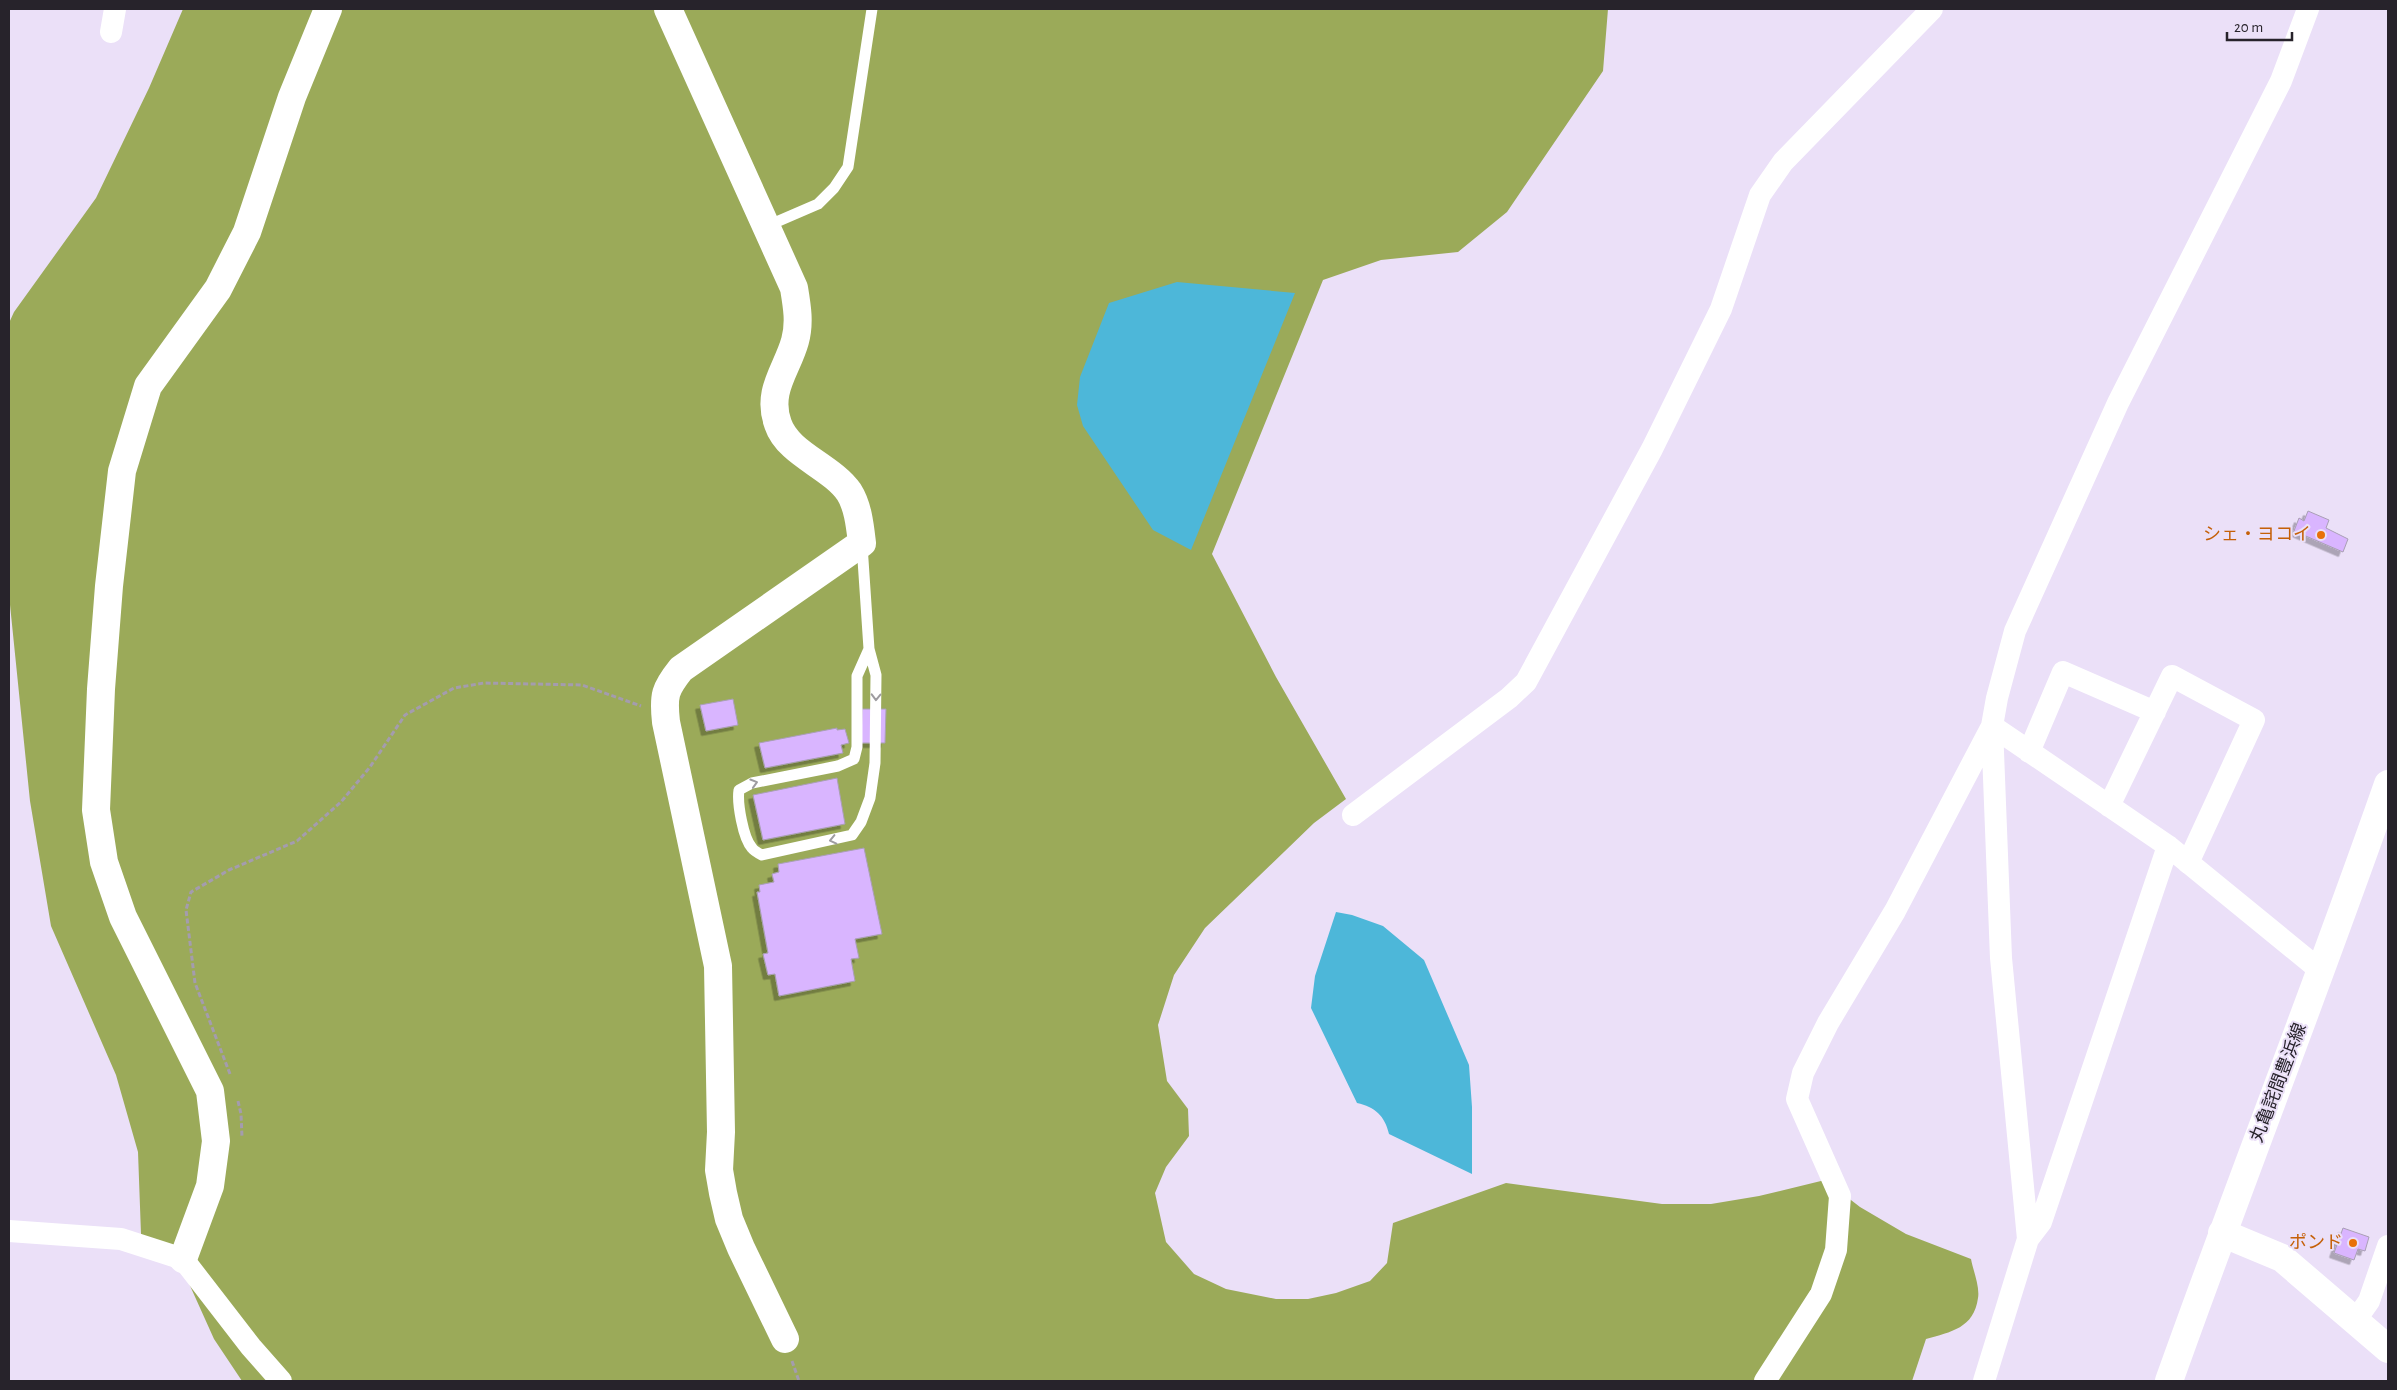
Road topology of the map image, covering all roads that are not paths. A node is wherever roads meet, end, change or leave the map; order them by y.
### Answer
1 (115, 9) edge
2 (328, 9) edge
3 (668, 9) edge
4 (872, 9) edge
5 (1932, 9) edge
6 (2308, 9) edge
7 (111, 32) dead end
8 (766, 226) junction
9 (862, 543) junction
10 (870, 649) junction
11 (2155, 712) junction
12 (1992, 726) junction
13 (2029, 752) junction
14 (2387, 789) edge
15 (2109, 806) junction
16 (1353, 815) dead end
17 (2168, 846) junction
18 (2188, 863) junction
19 (2322, 972) junction
20 (9, 1231) edge
21 (2222, 1233) junction
22 (2028, 1239) junction
23 (2388, 1246) edge
24 (183, 1259) junction
25 (2355, 1321) junction
26 (785, 1339) dead end
27 (2388, 1349) edge
28 (281, 1381) edge
29 (1765, 1381) edge
30 (1984, 1381) edge
31 (2169, 1381) edge

1 - 7 street
2 - 24 street
3 - 8 street
4 - 8 lane
5 - 16 street
6 - 12 street
8 - 9 street
9 - 10 lane
9 - 26 street
10 -> 10 lane
11 - 13 street
11 - 15 street
11 - 18 street
12 - 13 street
12 - 22 street
12 - 29 street
13 - 15 street
14 - 19 street, 丸亀詫間豊浜線
15 - 17 street
17 - 18 street
17 - 22 street
18 - 19 street
19 - 21 street, 丸亀詫間豊浜線
20 - 24 street
21 - 25 street
21 - 31 street, 丸亀詫間豊浜線
22 - 30 street
23 - 25 street
24 - 28 street
25 - 27 street

